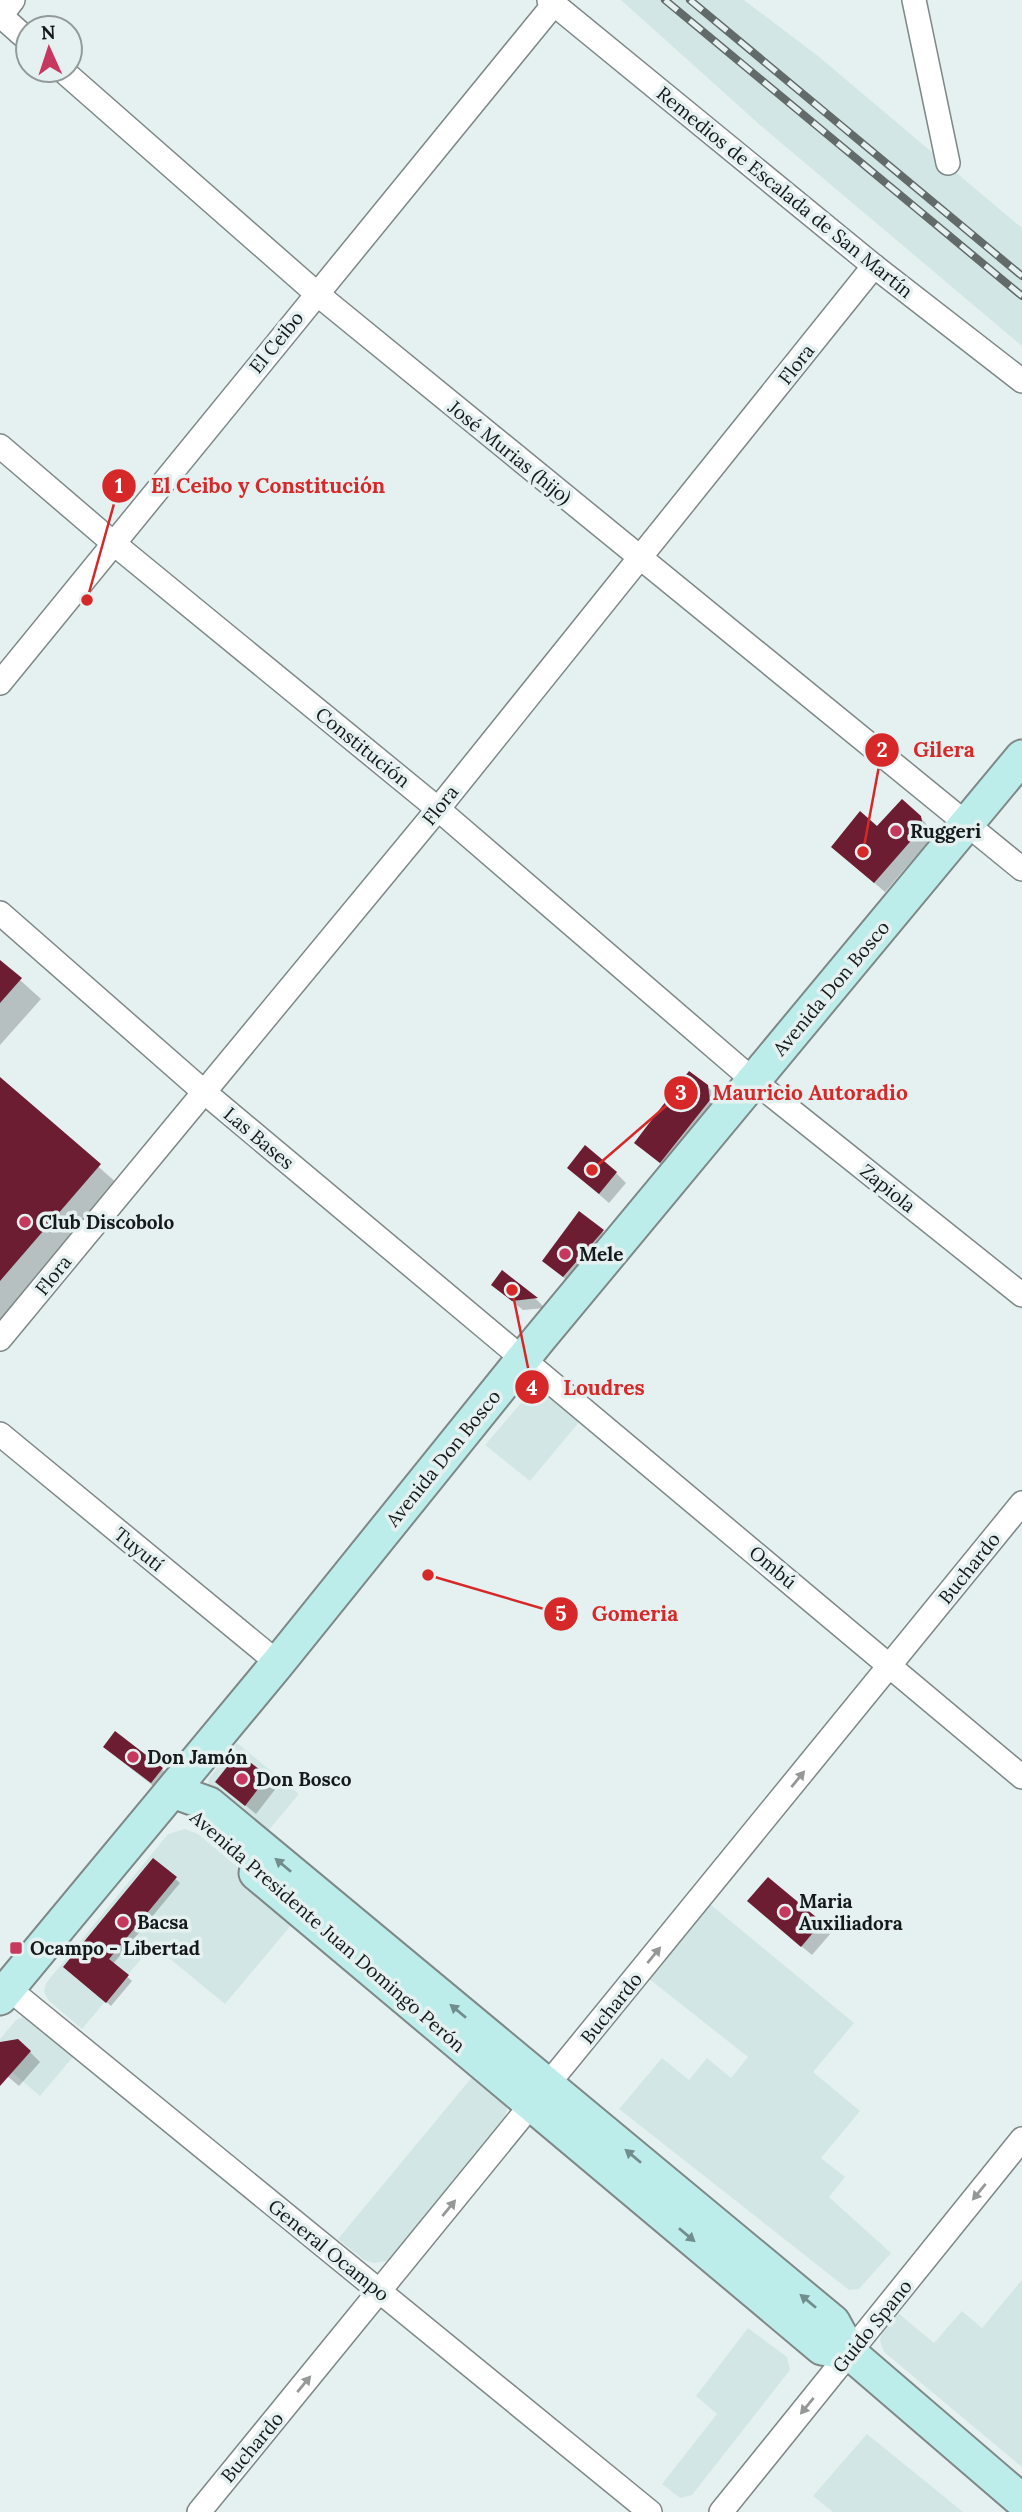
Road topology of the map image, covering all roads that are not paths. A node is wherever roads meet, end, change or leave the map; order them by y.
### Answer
1 (13, 0) edge
2 (914, 0) edge
3 (551, 2) edge
4 (0, 16) edge
5 (14, 28) edge
6 (78, 84) edge
7 (948, 163) dead end
8 (874, 265) junction
9 (316, 293) junction
10 (1022, 381) edge
11 (0, 446) edge
12 (112, 542) junction
13 (640, 559) junction
14 (0, 683) edge
15 (1022, 757) edge
16 (438, 809) junction
17 (967, 824) junction
18 (1022, 869) edge
19 (0, 913) edge
20 (754, 1082) junction
21 (202, 1091) junction
22 (1022, 1296) edge
23 (0, 1339) edge
24 (524, 1358) junction
25 (0, 1434) edge
26 (1022, 1503) edge
27 (278, 1663) junction
28 (891, 1666) junction
29 (1022, 1777) edge
30 (173, 1791) junction
31 (3, 1989) edge
32 (540, 2095) junction
33 (1022, 2139) edge
34 (381, 2291) junction
35 (850, 2353) junction
36 (1022, 2501) edge
37 (199, 2512) edge
38 (650, 2512) edge
39 (721, 2512) edge

1 - 4 street
2 - 7 street
3 - 8 street, Remedios de Escalada de San Martín
3 - 9 street, El Ceibo
4 - 5 street
6 - 9 street, José Murias (hijo)
8 - 10 street, Remedios de Escalada de San Martín
8 - 13 street, Flora
9 - 12 street, El Ceibo
9 - 13 street, José Murias (hijo)
11 - 12 street, Constitución
12 - 14 street, El Ceibo
12 - 16 street, Constitución
13 - 16 street, Flora
13 - 17 street, José Murias (hijo)
15 - 17 main road, Avenida Don Bosco
16 - 20 street, Constitución
16 - 21 street, Flora
17 - 18 street, José Murias (hijo)
17 - 20 main road, Avenida Don Bosco
19 - 21 street, Las Bases
20 - 22 street, Zapiola
20 - 24 main road, Avenida Don Bosco
21 - 23 street, Flora
21 - 24 street, Las Bases
24 - 27 main road, Avenida Don Bosco
24 - 28 street, Ombú
25 - 27 street, Tuyutí
26 - 28 street, Buchardo
27 - 30 main road, Avenida Don Bosco
28 - 29 street, Ombú
32 -> 28 street, Buchardo
30 - 31 main road, Avenida Don Bosco
30 - 32 main road, Avenida Presidente Juan Domingo Perón
31 - 34 street, General Ocampo
34 -> 32 street, Buchardo
32 - 35 main road, Avenida Presidente Juan Domingo Perón
33 -> 35 street, Guido Spano
37 -> 34 street, Buchardo
34 - 38 street, General Ocampo
35 - 36 main road, Avenida Presidente Juan Domingo Perón
35 -> 39 street, Guido Spano

